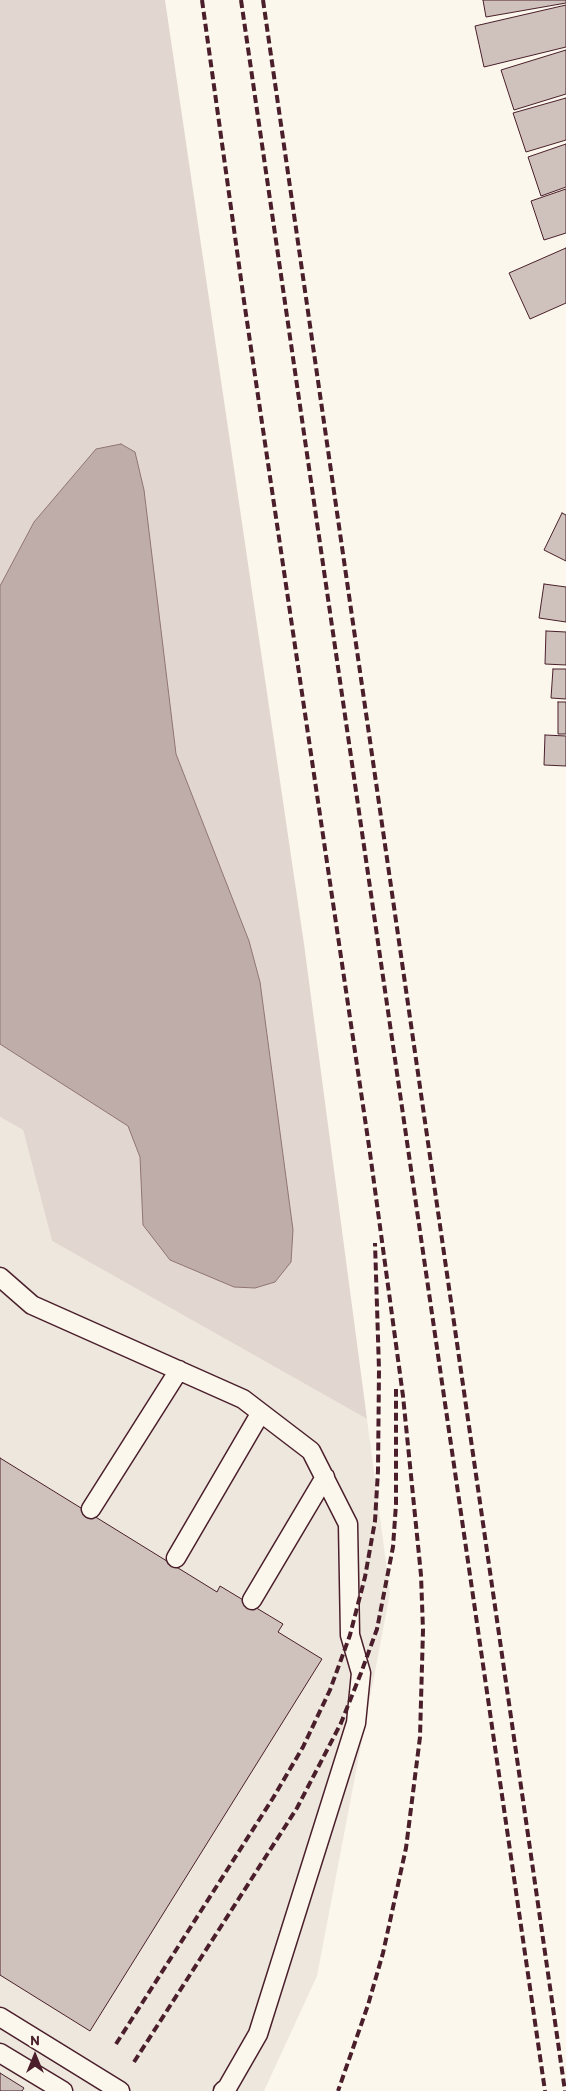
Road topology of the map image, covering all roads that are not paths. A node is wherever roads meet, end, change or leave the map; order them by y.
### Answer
1 (0, 1277) edge
2 (179, 1370) junction
3 (260, 1414) junction
4 (325, 1478) junction
5 (91, 1509) dead end
6 (176, 1558) dead end
7 (252, 1600) dead end
8 (0, 2017) edge
9 (0, 2053) edge
10 (63, 2091) edge
11 (120, 2091) edge
12 (223, 2091) edge

1 - 2 lane
2 - 3 lane
2 - 5 lane
3 - 4 lane
3 - 6 lane
4 - 7 lane
4 - 12 lane
8 - 11 lane
9 - 10 lane

